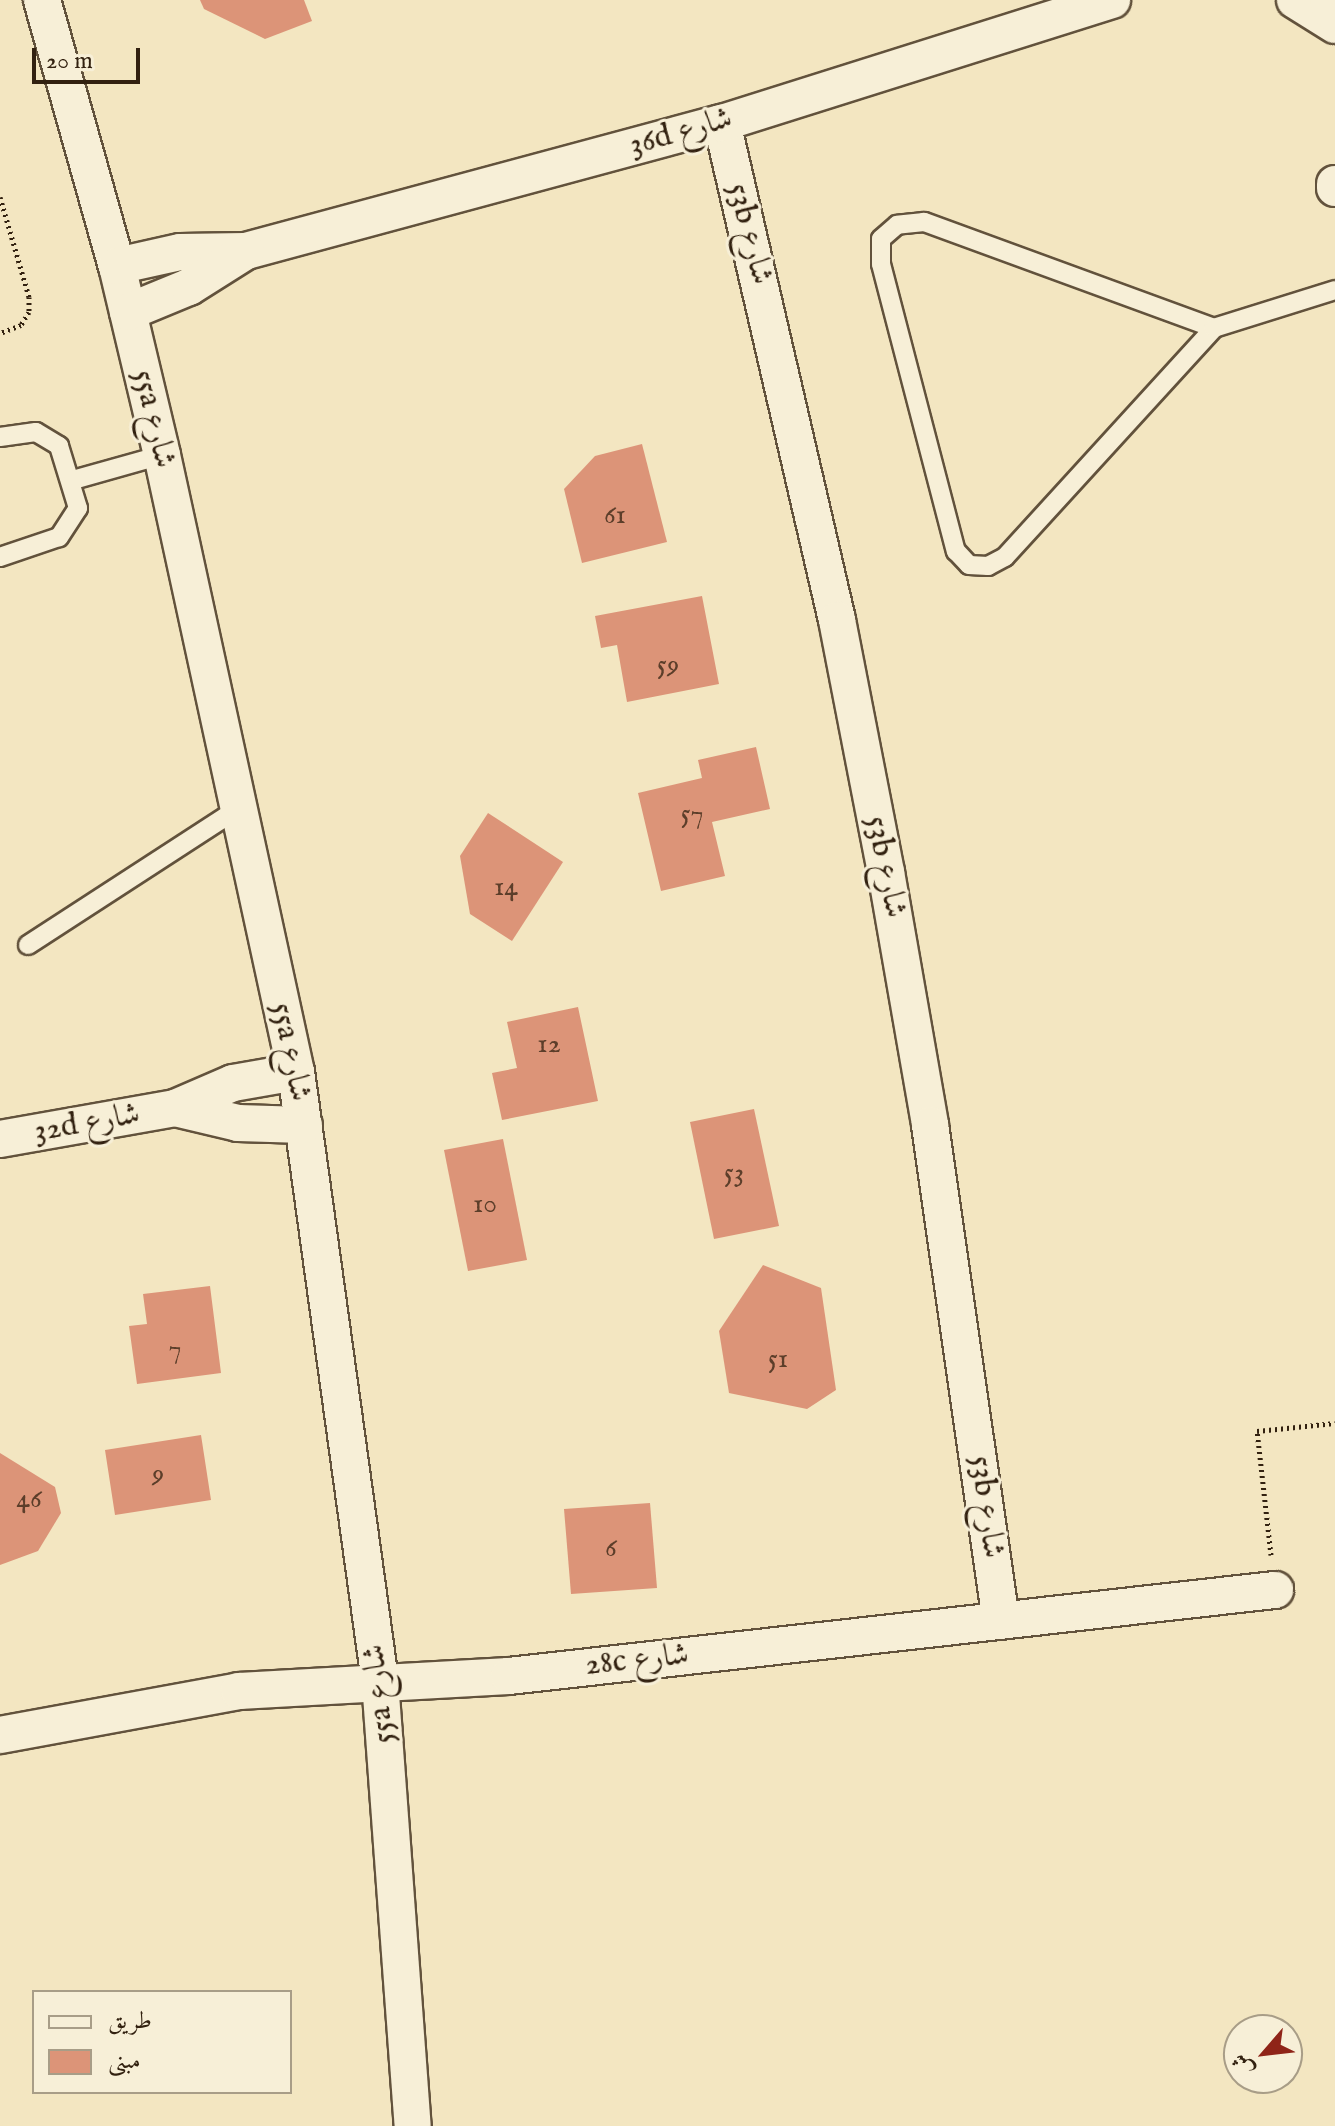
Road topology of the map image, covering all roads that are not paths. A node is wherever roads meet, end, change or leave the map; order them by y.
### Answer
1 (42, 0) edge
2 (1112, 0) edge
3 (1295, 0) edge
4 (1332, 0) edge
5 (1335, 10) edge
6 (1335, 25) edge
7 (722, 123) junction
8 (246, 251) junction
9 (117, 266) junction
10 (1335, 290) edge
11 (128, 312) junction
12 (1214, 328) junction
13 (0, 437) edge
14 (162, 455) junction
15 (73, 480) junction
16 (0, 557) edge
17 (239, 808) junction
18 (28, 945) dead end
19 (296, 1072) junction
20 (175, 1108) junction
21 (304, 1125) junction
22 (0, 1139) edge
23 (1275, 1590) road end
24 (1001, 1621) junction
25 (380, 1681) junction
26 (0, 1735) edge
27 (413, 2126) edge

1 - 9 street, 55a شارع
2 - 7 street, 36d شارع
3 - 6 street
4 - 5 street
7 - 8 street, 36d شارع
7 - 24 street, 53b شارع
8 - 9 street, 36d شارع
8 - 11 street, 36d شارع
9 - 11 street, 55a شارع
10 - 12 lane
11 - 14 street, 55a شارع
12 - 12 lane
13 - 15 lane
14 - 15 lane
14 - 17 street, 55a شارع
15 - 16 lane
17 - 18 lane
17 - 19 street, 55a شارع
19 - 20 street, 32d شارع
19 - 21 street, 55a شارع
20 - 21 street, 32d شارع
20 - 22 street, 32d شارع
21 - 25 street, 55a شارع
23 - 24 street, 28c شارع
24 - 25 street, 28c شارع
25 - 26 street, 28c شارع
25 - 27 street, 55a شارع

